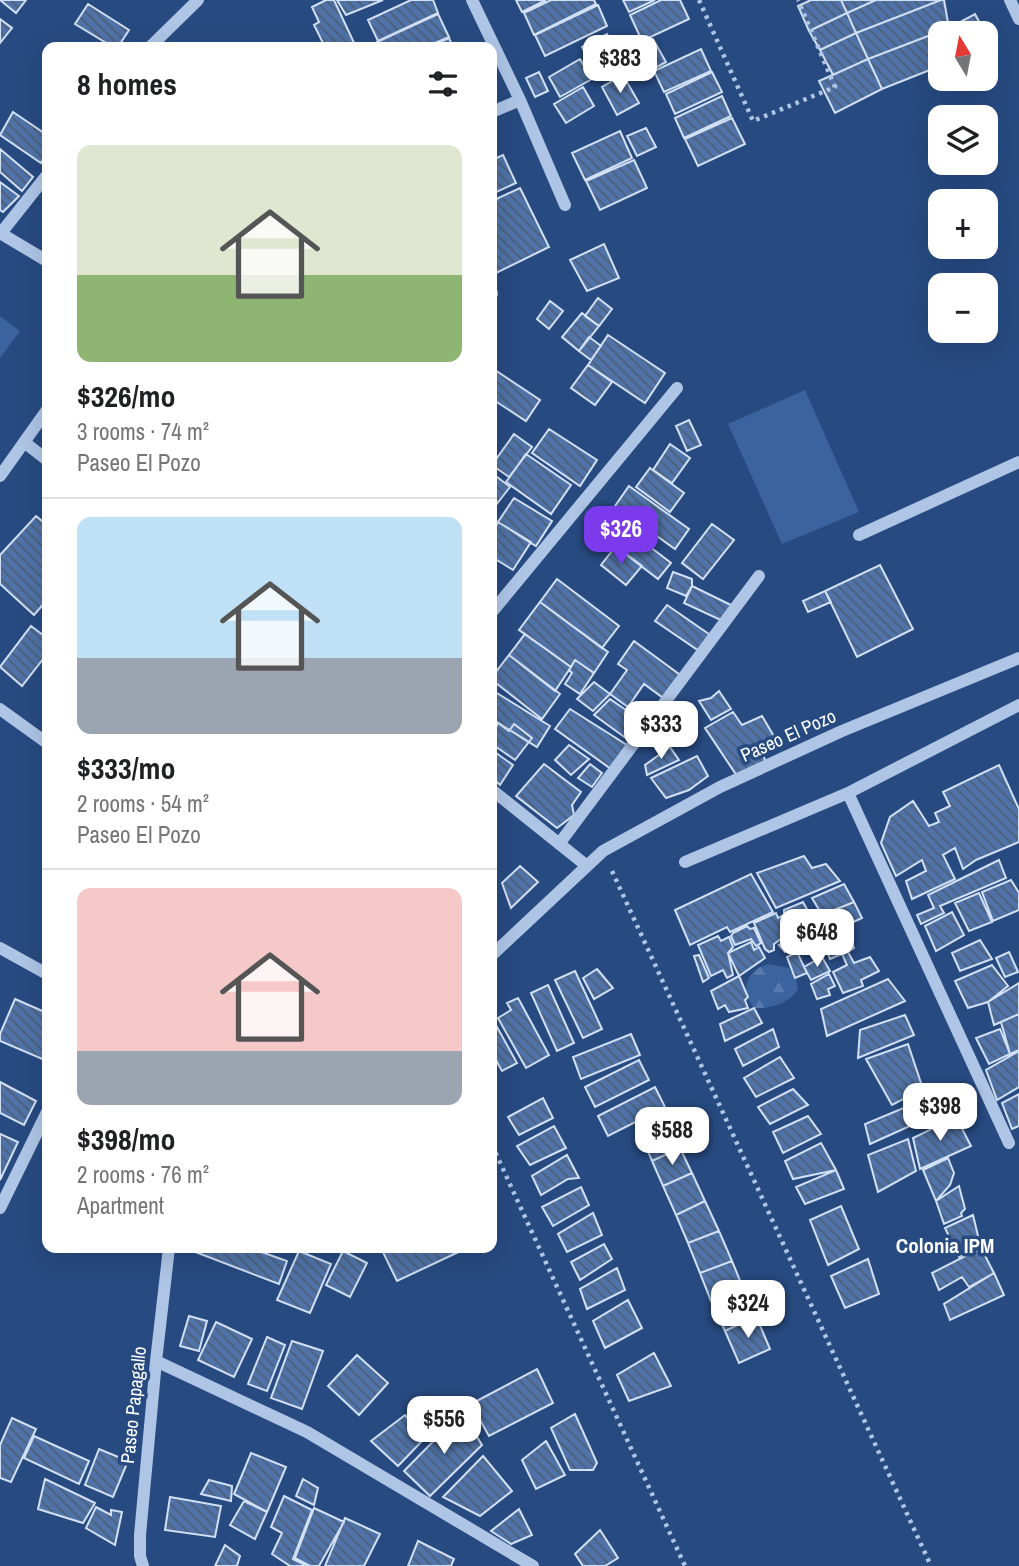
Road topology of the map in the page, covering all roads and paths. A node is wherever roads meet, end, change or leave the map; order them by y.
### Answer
1 (198, 0) edge
2 (472, 0) edge
3 (699, 0) edge
4 (798, 0) edge
5 (1010, 0) edge
6 (1019, 19) edge
7 (155, 42) edge
8 (492, 42) edge
9 (497, 52) edge
10 (520, 100) junction
11 (497, 110) edge
12 (42, 181) edge
13 (565, 205) dead end
14 (0, 233) edge
15 (42, 258) edge
16 (677, 388) dead end
17 (42, 417) edge
18 (24, 442) junction
19 (42, 456) edge
20 (1019, 462) edge
21 (0, 476) edge
22 (859, 535) dead end
23 (759, 576) dead end
24 (497, 606) edge
25 (1019, 659) edge
26 (1019, 705) edge
27 (0, 709) edge
28 (42, 739) edge
29 (848, 793) junction
30 (497, 794) edge
31 (559, 844) junction
32 (603, 851) junction
33 (685, 862) dead end
34 (587, 866) junction
35 (0, 948) edge
36 (497, 950) edge
37 (42, 971) edge
38 (42, 1122) edge
39 (1009, 1143) dead end
40 (497, 1156) edge
41 (0, 1208) edge
42 (169, 1253) edge
43 (156, 1361) junction
44 (144, 1566) edge
45 (533, 1566) edge
46 (685, 1566) edge
47 (931, 1566) edge

1 - 7 street
2 - 8 street
3 - 4 path
5 - 6 street
9 - 10 street
10 - 11 street
10 - 13 street
12 - 14 street
14 - 15 street
16 - 24 street
17 - 18 street
18 - 19 street
18 - 21 street
20 - 22 street
23 - 31 street
25 - 32 street, Paseo El Pozo
26 - 29 street
27 - 28 street
29 - 33 street
29 - 39 street
30 - 31 street
31 - 34 street
32 - 34 street, Paseo El Pozo
32 - 47 path
34 - 36 street, Paseo El Pozo
35 - 37 street
38 - 41 street
40 - 46 path
42 - 43 street, Paseo Papagallo
43 - 44 street, Paseo Papagallo
43 - 45 street

